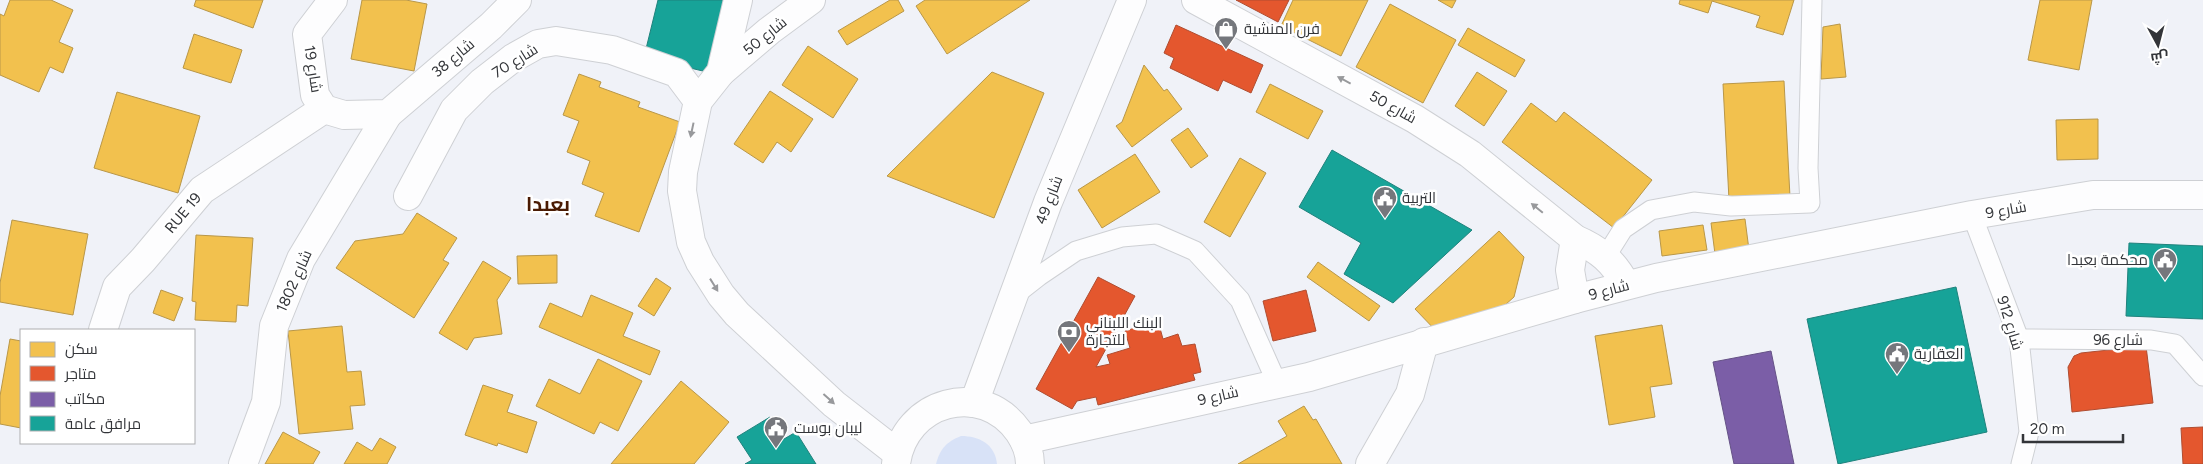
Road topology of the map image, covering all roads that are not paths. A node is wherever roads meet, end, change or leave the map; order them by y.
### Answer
1 (333, 0) edge
2 (517, 0) edge
3 (738, 0) edge
4 (811, 0) edge
5 (1132, 0) edge
6 (1196, 0) edge
7 (1812, 0) edge
8 (721, 72) junction
9 (698, 101) junction
10 (324, 110) junction
11 (388, 114) junction
12 (408, 196) dead end
13 (2203, 196) edge
14 (1972, 215) junction
15 (1575, 239) junction
16 (1606, 256) junction
17 (1626, 285) junction
18 (1013, 297) junction
19 (1574, 299) junction
20 (103, 329) edge
21 (2019, 339) junction
22 (1424, 342) junction
23 (2203, 376) edge
24 (1277, 383) junction
25 (974, 403) junction
26 (1027, 452) edge
27 (896, 459) edge
28 (243, 464) edge
29 (1370, 464) edge
30 (2021, 464) edge

1 - 10 street, شارع 19
2 - 11 street, شارع 38
3 - 8 street
4 - 8 street, شارع 50
5 - 18 street, شارع 49
15 -> 6 street, شارع 50
7 - 16 lane
8 - 9 street
9 - 12 street, شارع 70
9 -> 27 street
10 - 11 street, شارع 19
10 - 20 street, RUE 19
11 - 28 street, شارع 1802
13 - 14 street, شارع 9
14 - 17 street, شارع 9
14 - 21 lane, شارع 912
15 - 16 street, شارع 50
15 - 19 street
16 - 17 street, شارع 50
17 - 19 street, شارع 9
18 - 24 lane
18 - 25 street, شارع 49
19 - 22 street, شارع 9
21 - 23 lane, شارع 96
21 - 30 lane, شارع 912
22 - 24 street, شارع 9
22 - 29 street
24 - 26 street, شارع 9
25 - 26 street
25 - 27 street

